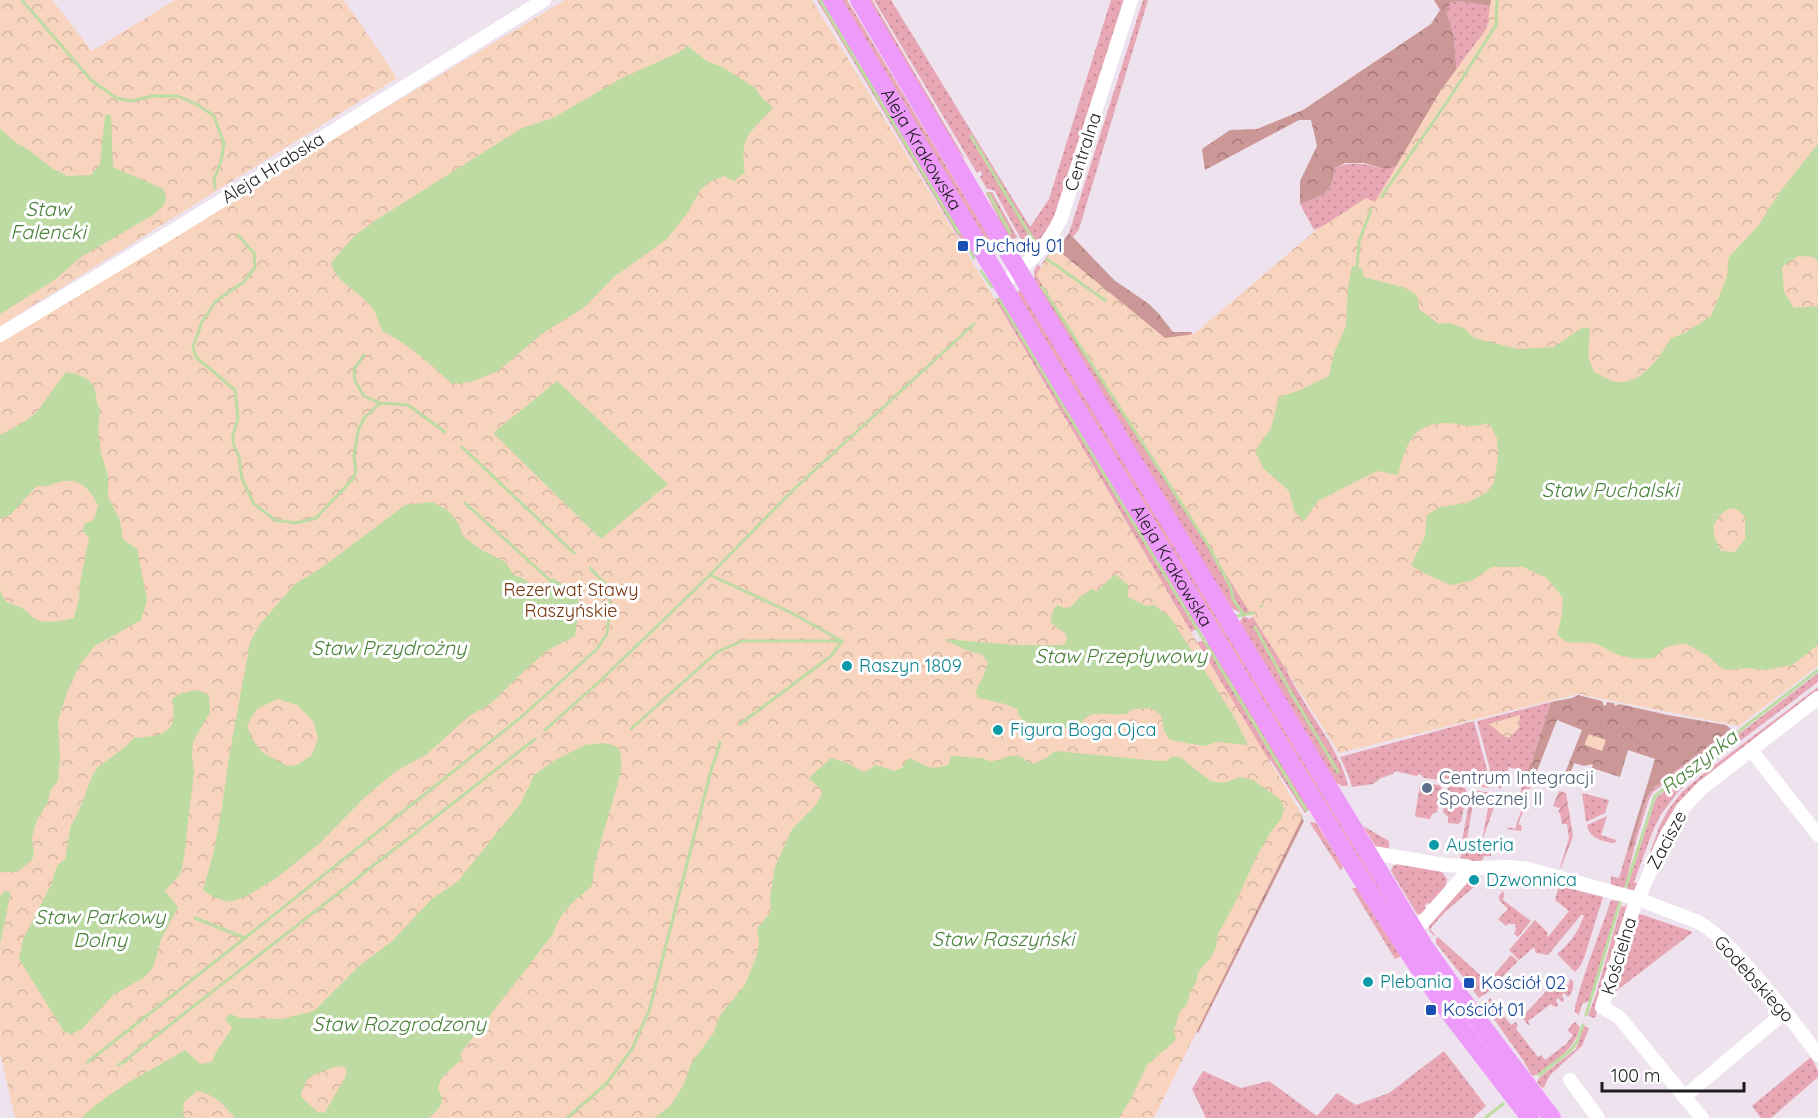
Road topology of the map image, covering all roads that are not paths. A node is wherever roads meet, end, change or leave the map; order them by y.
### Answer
1 (544, 0) edge
2 (832, 0) edge
3 (859, 0) edge
4 (1131, 0) edge
5 (1018, 271) junction
6 (1002, 285) junction
7 (0, 335) edge
8 (1818, 698) edge
9 (1751, 750) junction
10 (1818, 836) edge
11 (1367, 852) junction
12 (1445, 866) junction
13 (1471, 868) junction
14 (1450, 892) junction
15 (1638, 899) junction
16 (1413, 926) junction
17 (1395, 932) junction
18 (1785, 1012) junction
19 (1818, 1055) edge
20 (1570, 1080) dead end
21 (1684, 1097) junction
22 (1530, 1118) edge
23 (1552, 1118) edge
24 (1598, 1118) edge
25 (1702, 1118) edge

1 - 7 street, Aleja Hrabska
2 - 6 main road, Aleja Krakowska
3 - 5 main road, Aleja Krakowska
4 - 5 street, Centralna
5 - 6 street, Centralna
5 - 11 main road, Aleja Krakowska
6 - 17 main road, Aleja Krakowska
8 - 9 street, Zacisze
9 - 10 street
9 - 15 street, Zacisze
11 - 12 street, Godebskiego
11 - 16 main road, Aleja Krakowska
12 - 13 street, Godebskiego
12 - 14 street
13 - 14 street
13 - 15 street, Godebskiego
14 - 16 street
15 - 18 street, Godebskiego
15 - 21 street, Kościelna
16 - 17 street
16 - 23 main road, Aleja Krakowska
17 - 22 main road, Aleja Krakowska
18 - 19 street, Godebskiego
18 - 21 street
20 - 24 street
21 - 25 street, Kościelna

